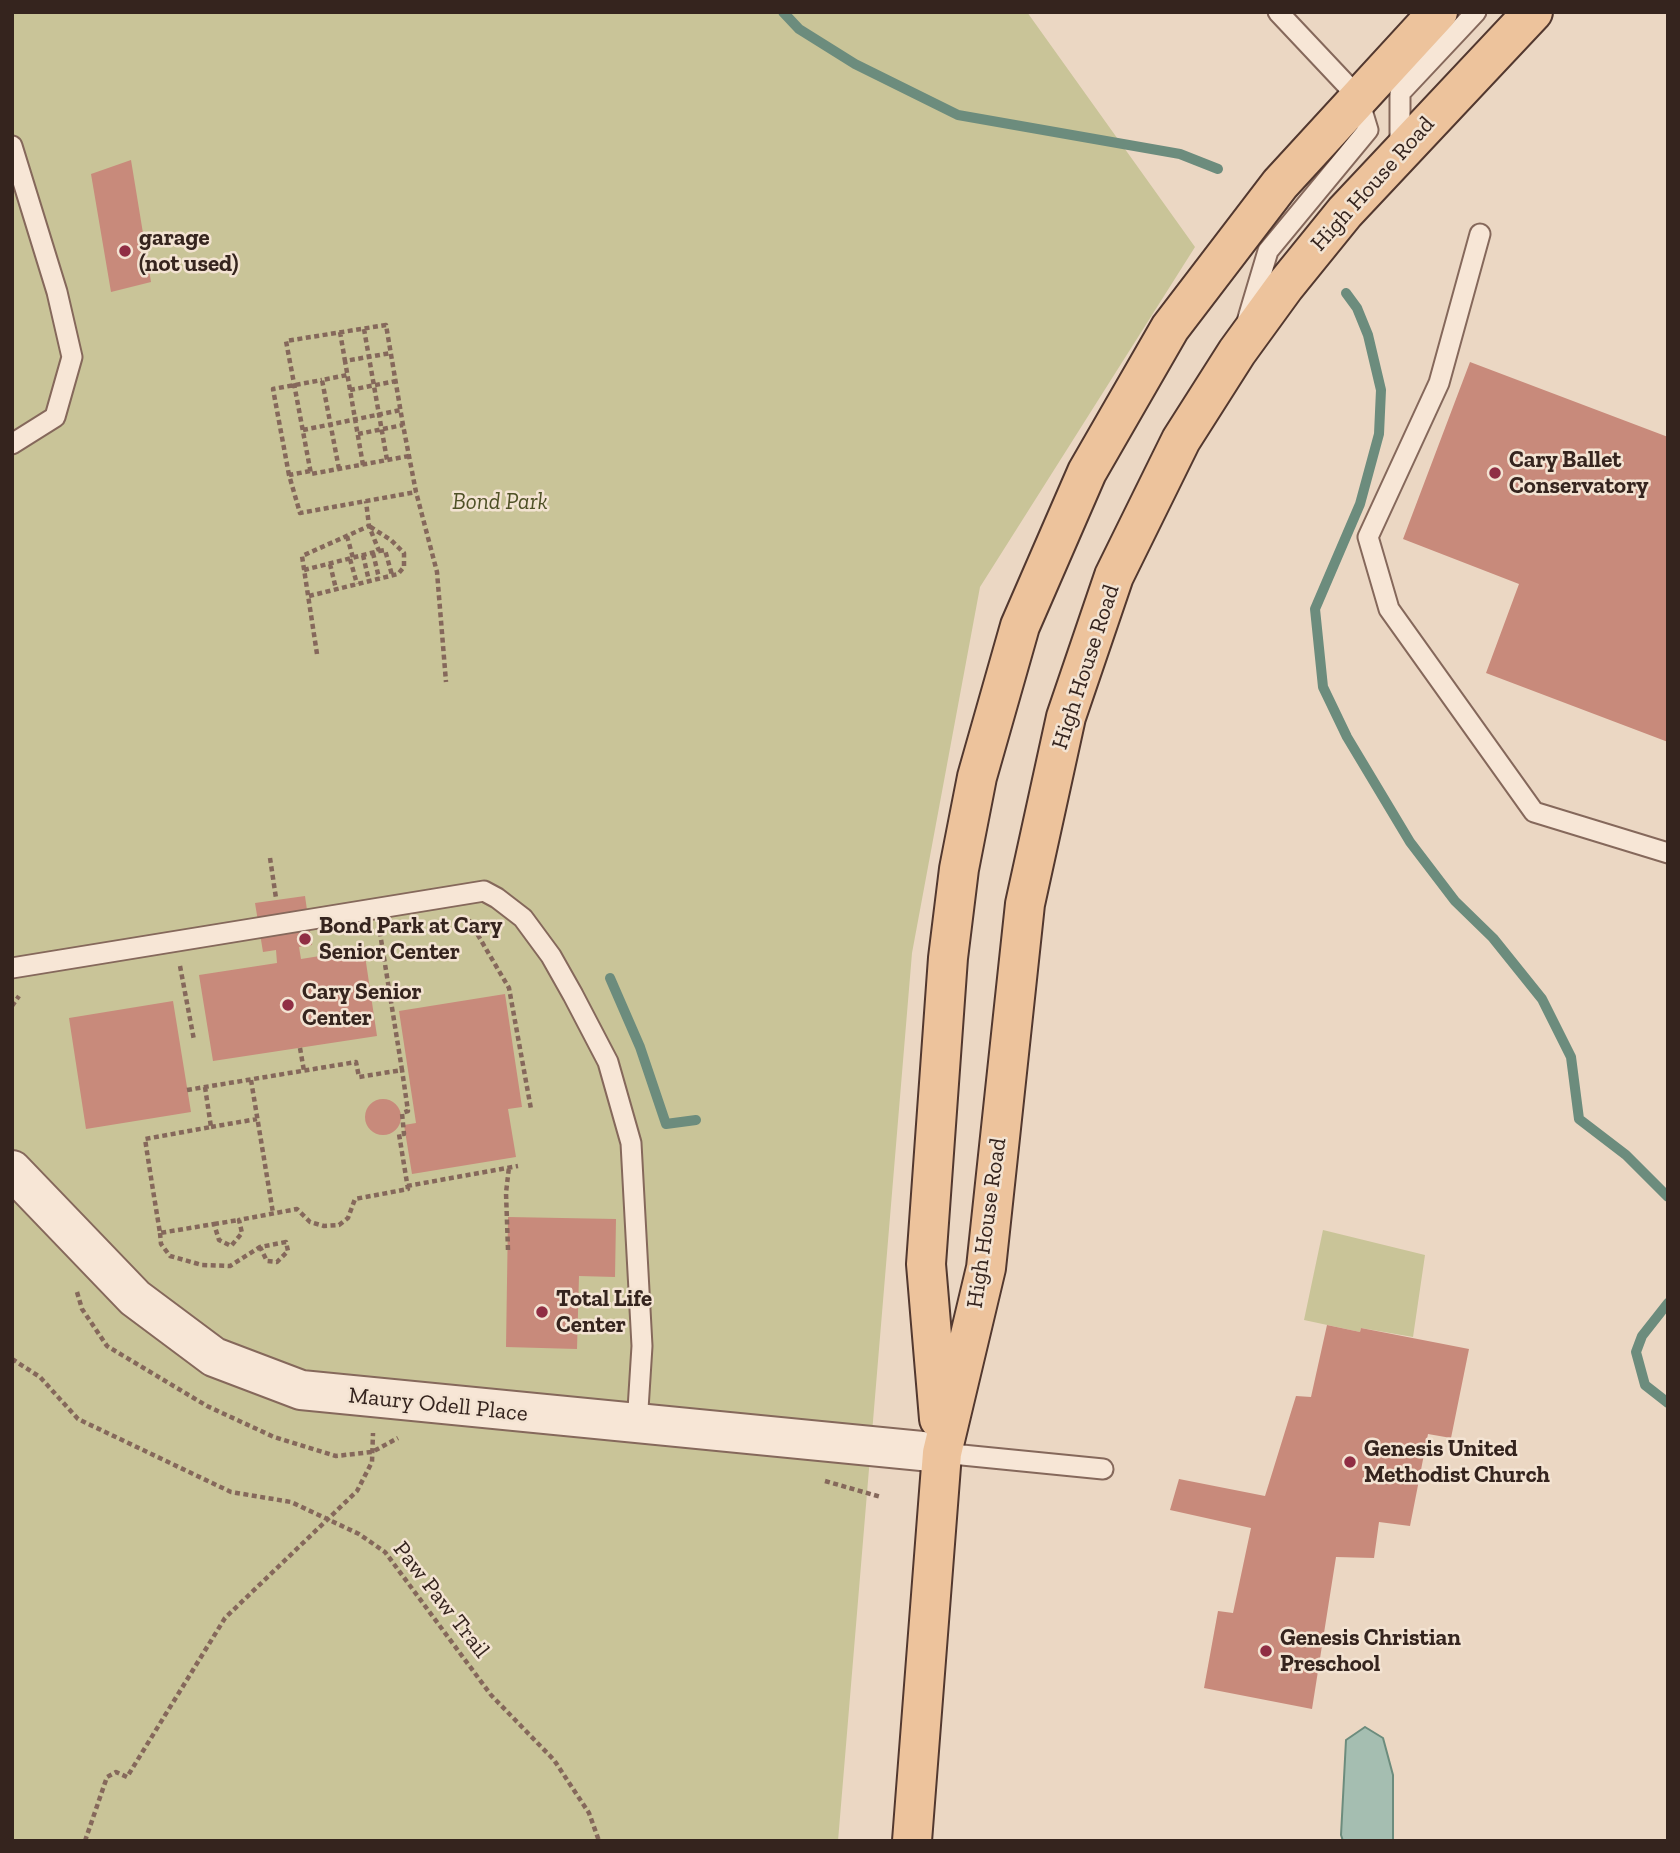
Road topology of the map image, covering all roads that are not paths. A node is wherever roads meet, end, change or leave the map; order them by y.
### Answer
1 (1278, 12) edge
2 (1438, 12) edge
3 (1476, 12) edge
4 (1533, 12) edge
5 (1358, 97) junction
6 (12, 146) edge
7 (1400, 152) junction
8 (1480, 234) dead end
9 (1237, 352) junction
10 (12, 444) edge
11 (1668, 853) edge
12 (12, 968) edge
13 (12, 1170) edge
14 (637, 1425) junction
15 (942, 1453) junction
16 (1103, 1469) dead end
17 (912, 1841) edge

1 - 5 lane
2 - 5 main road, High House Road
3 - 7 lane
4 - 7 main road, High House Road
5 - 9 lane
5 - 15 main road, High House Road
6 - 10 lane
7 - 9 main road, High House Road
8 - 11 lane
9 - 15 main road, High House Road
12 - 14 lane
13 - 14 street, Maury Odell Place
14 - 15 street, Maury Odell Place
15 - 16 lane
15 - 17 main road, High House Road

